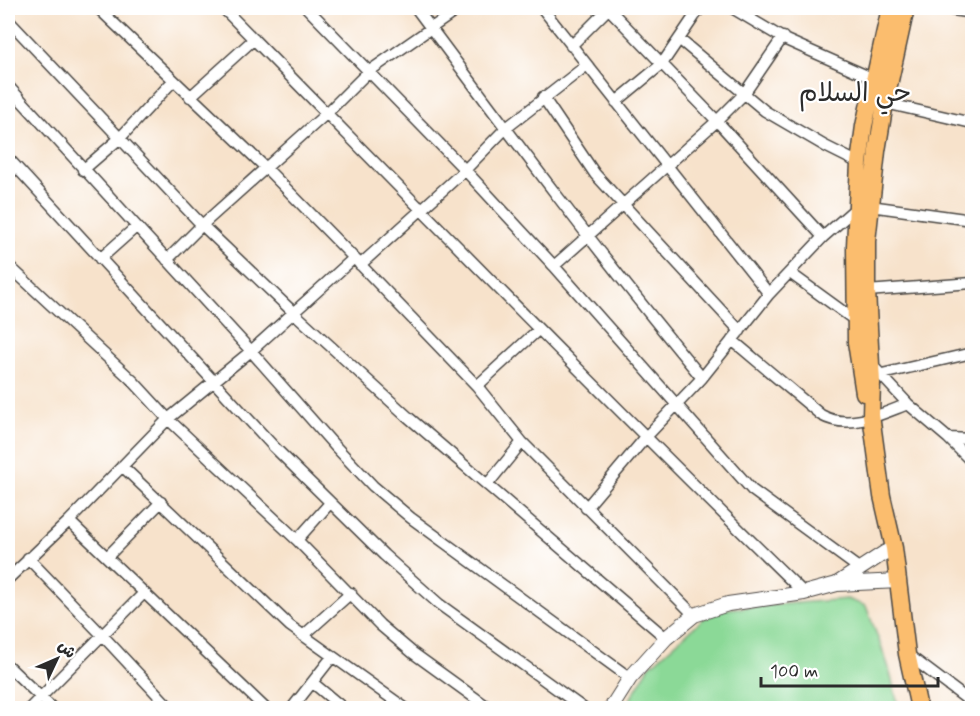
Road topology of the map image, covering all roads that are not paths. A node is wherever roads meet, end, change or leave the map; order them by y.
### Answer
1 (98, 8) edge
2 (223, 8) edge
3 (307, 8) edge
4 (416, 8) edge
5 (460, 8) edge
6 (542, 8) edge
7 (609, 8) edge
8 (700, 8) edge
9 (732, 8) edge
10 (890, 8) edge
11 (906, 8) edge
12 (941, 8) edge
13 (972, 13) edge
14 (8, 20) edge
15 (431, 27) junction
16 (783, 38) junction
17 (254, 39) junction
18 (679, 39) junction
19 (572, 46) junction
20 (662, 64) junction
21 (587, 65) junction
22 (368, 72) junction
23 (874, 79) junction
24 (173, 81) junction
25 (8, 86) edge
26 (744, 94) junction
27 (190, 97) junction
28 (543, 97) junction
29 (616, 102) junction
30 (885, 103) junction
31 (327, 113) junction
32 (717, 121) junction
33 (972, 123) edge
34 (505, 129) junction
35 (120, 138) junction
36 (8, 159) edge
37 (668, 164) junction
38 (859, 164) junction
39 (265, 167) junction
40 (83, 170) junction
41 (465, 170) junction
42 (623, 205) junction
43 (863, 207) junction
44 (422, 209) junction
45 (972, 220) edge
46 (202, 225) junction
47 (136, 226) junction
48 (587, 237) junction
49 (823, 237) junction
50 (100, 259) junction
51 (167, 260) junction
52 (357, 261) junction
53 (8, 265) edge
54 (554, 266) junction
55 (790, 273) junction
56 (972, 283) edge
57 (867, 291) junction
58 (769, 294) junction
59 (293, 312) junction
60 (856, 321) junction
61 (538, 330) junction
62 (740, 330) junction
63 (732, 340) junction
64 (251, 351) junction
65 (972, 353) edge
66 (876, 369) junction
67 (702, 378) junction
68 (213, 382) junction
69 (477, 386) junction
70 (908, 404) junction
71 (677, 406) junction
72 (871, 416) junction
73 (168, 420) junction
74 (645, 438) junction
75 (948, 438) junction
76 (972, 439) edge
77 (522, 442) junction
78 (972, 462) edge
79 (122, 466) junction
80 (487, 486) junction
81 (161, 502) junction
82 (330, 503) junction
83 (586, 508) junction
84 (69, 521) junction
85 (297, 540) junction
86 (889, 550) junction
87 (107, 557) junction
88 (28, 558) junction
89 (860, 569) junction
90 (8, 579) edge
91 (894, 582) junction
92 (837, 584) junction
93 (144, 593) junction
94 (351, 593) junction
95 (804, 593) junction
96 (694, 615) junction
97 (103, 636) junction
98 (303, 636) junction
99 (666, 638) junction
100 (908, 654) junction
101 (332, 657) junction
102 (8, 666) edge
103 (630, 678) junction
104 (313, 682) junction
105 (40, 698) junction
106 (972, 704) edge
107 (30, 708) edge
108 (52, 708) edge
109 (170, 708) edge
110 (265, 708) edge
111 (292, 708) edge
112 (343, 708) edge
113 (405, 708) edge
114 (489, 708) edge
115 (583, 708) edge
116 (611, 708) edge
117 (910, 708) edge
118 (919, 708) edge

1 - 24 street
2 - 17 street
3 - 22 street
4 - 15 street
5 - 15 street
6 - 19 street
7 - 19 street
7 - 20 street
8 - 18 street
9 - 16 street
10 - 23 main road
11 - 30 main road
12 - 13 street
14 - 35 street
15 - 22 street
15 - 34 street
16 - 23 street
16 - 26 street
17 - 27 street
17 - 31 street
18 - 20 street
18 - 26 street
19 - 21 street
20 - 29 street
20 - 32 street
21 - 28 street
21 - 29 street
22 - 31 street
22 - 41 street
23 - 38 main road
24 - 27 street
24 - 35 street
25 - 40 street
26 - 32 street
26 - 38 street
27 - 39 street
28 - 34 street
28 - 42 street
29 - 37 street
30 - 33 street
30 - 43 main road
31 - 39 street
31 - 44 street
32 - 37 street
32 - 49 street
34 - 41 street
34 - 48 street
35 - 40 street
35 - 46 street
36 - 50 street
37 - 42 street
37 - 58 street
38 - 43 main road
39 - 46 street
39 - 52 street
40 - 47 street
41 - 44 street
41 - 54 street
42 - 48 street
42 - 62 street
43 - 45 street
43 - 49 street
43 - 57 main road
43 - 60 main road
44 - 52 street
44 - 61 street
46 - 51 street
46 - 59 street
47 - 50 street
47 - 51 street
48 - 54 street
48 - 67 street
49 - 55 street
50 - 68 street
51 - 64 street
52 - 59 street
52 - 69 street
53 - 73 street
54 - 71 street
55 - 58 street
55 - 60 street
56 - 57 street
57 - 66 main road
58 - 62 street
59 - 64 street
59 - 80 street
60 - 72 main road
61 - 69 street
61 - 74 street
62 - 63 street
63 - 67 street
63 - 72 street
64 - 68 street
64 - 103 street
65 - 66 street
66 - 70 street
66 - 72 main road
67 - 71 street
68 - 73 street
68 - 82 street
69 - 77 street
70 - 72 street
70 - 75 street
71 - 74 street
71 - 89 street
72 - 86 main road
73 - 79 street
73 - 85 street
74 - 83 street
74 - 95 street
75 - 76 street
75 - 78 street
77 - 80 street
77 - 83 street
79 - 81 street
79 - 84 street
80 - 99 street
81 - 87 street
81 - 98 street
82 - 85 street
82 - 115 street
83 - 96 street
84 - 87 street
84 - 88 street
85 - 94 street
86 - 89 street
86 - 91 main road
87 - 93 street
88 - 90 street
88 - 97 street
89 - 92 street
91 - 92 street
91 - 100 main road
91 - 117 main road
92 - 95 street
93 - 97 street
93 - 110 street
94 - 98 street
94 - 114 street
95 - 96 street
96 - 99 street
97 - 105 street
97 - 109 street
98 - 101 street
99 - 103 street
100 - 106 street
100 - 118 main road
101 - 104 street
101 - 113 street
102 - 105 street
103 - 116 street
104 - 111 street
104 - 112 street
105 - 107 street
105 - 108 street

